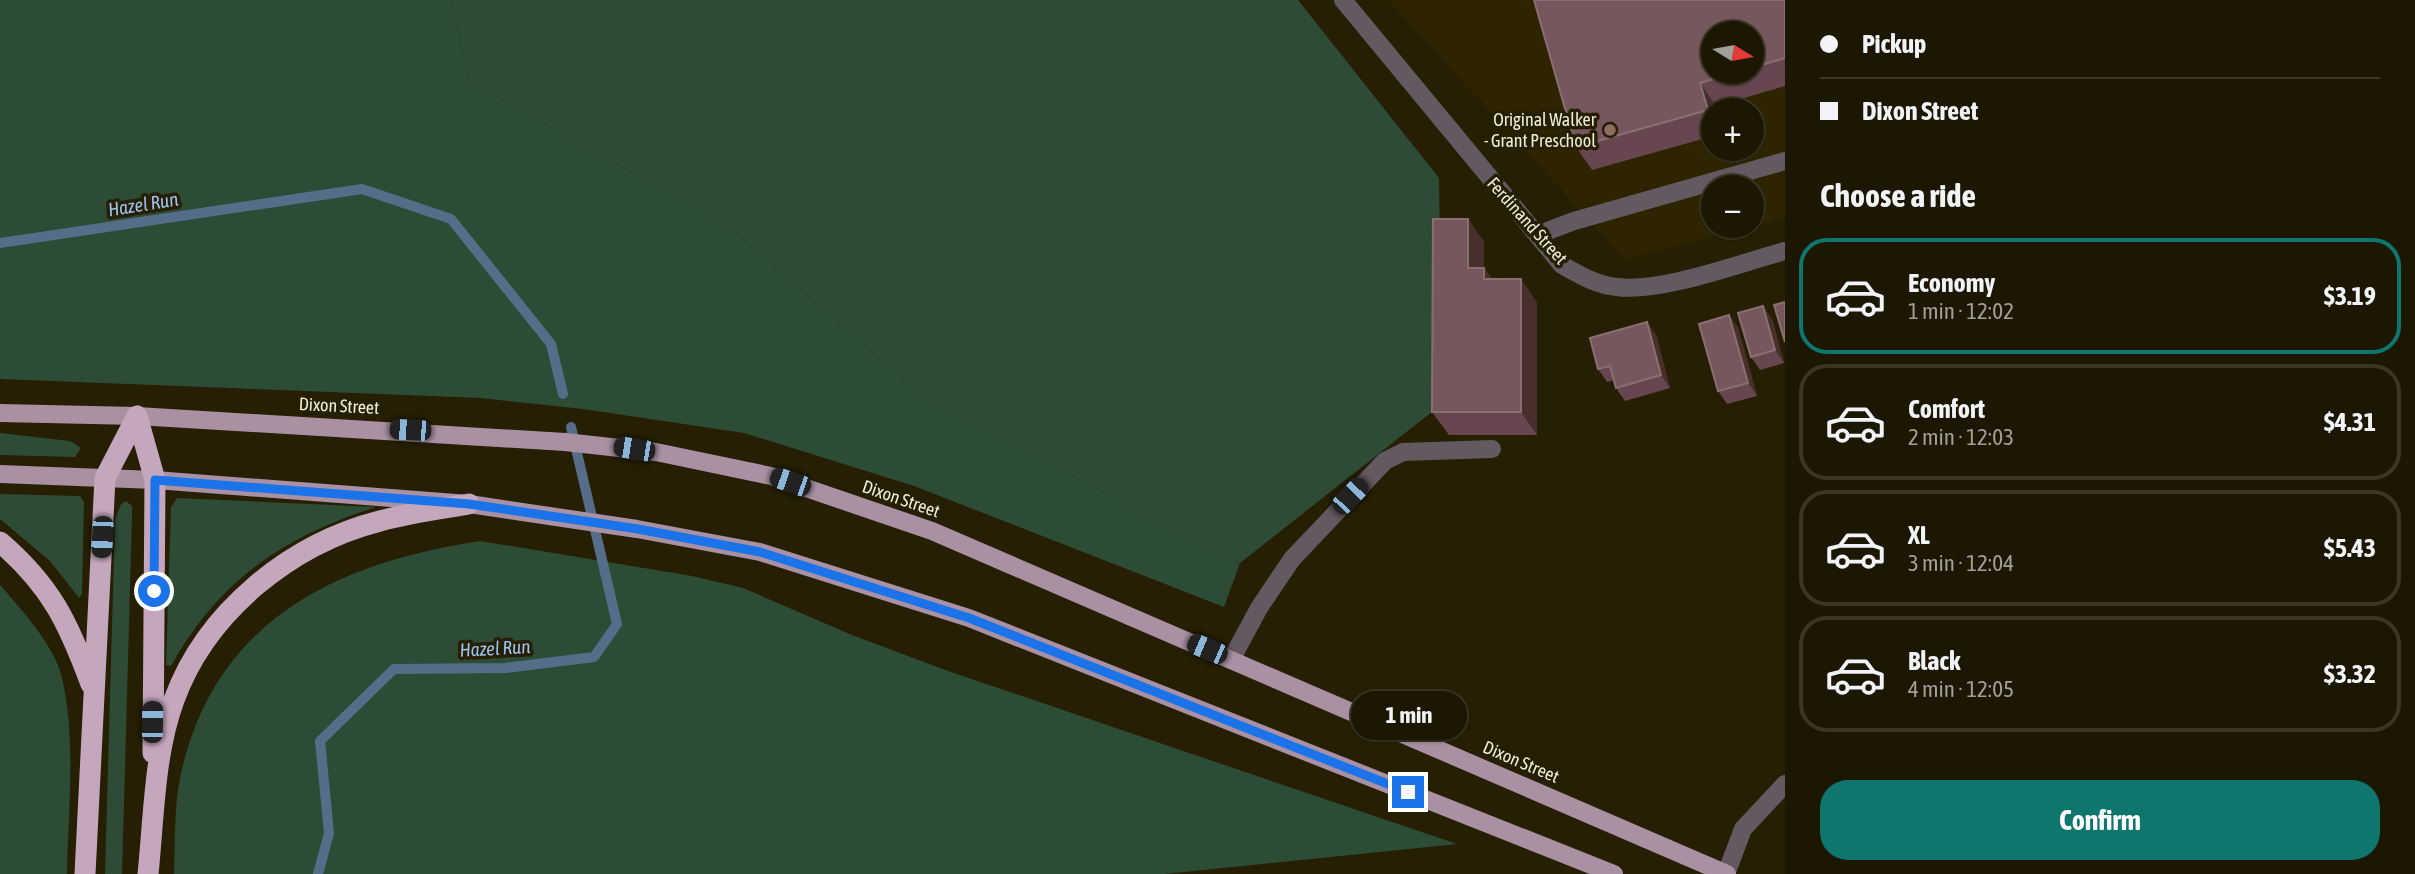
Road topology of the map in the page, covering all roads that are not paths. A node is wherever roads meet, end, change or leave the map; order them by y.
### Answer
1 (1343, 0) edge
2 (1785, 161) edge
3 (1537, 235) junction
4 (1785, 251) edge
5 (0, 413) edge
6 (136, 416) junction
7 (1492, 449) dead end
8 (0, 474) edge
9 (105, 478) junction
10 (155, 480) junction
11 (469, 504) junction
12 (0, 542) edge
13 (1231, 660) junction
14 (94, 692) junction
15 (1785, 784) edge
16 (154, 811) junction
17 (85, 874) edge
18 (148, 874) edge
19 (1614, 874) edge
20 (1726, 874) edge

1 - 3 street, Ferdinand Street
2 - 3 street
3 - 4 street, Ferdinand Street
5 - 6 main road, Dixon Street
6 - 9 highway
6 - 10 highway
6 - 13 main road, Dixon Street
7 - 13 street
8 - 9 main road
9 - 10 main road
9 - 14 highway
10 - 11 main road
10 - 16 highway
11 - 16 highway
11 - 19 main road
12 - 14 highway
13 - 20 main road, Dixon Street
14 - 17 highway
15 - 20 street
16 - 18 highway

